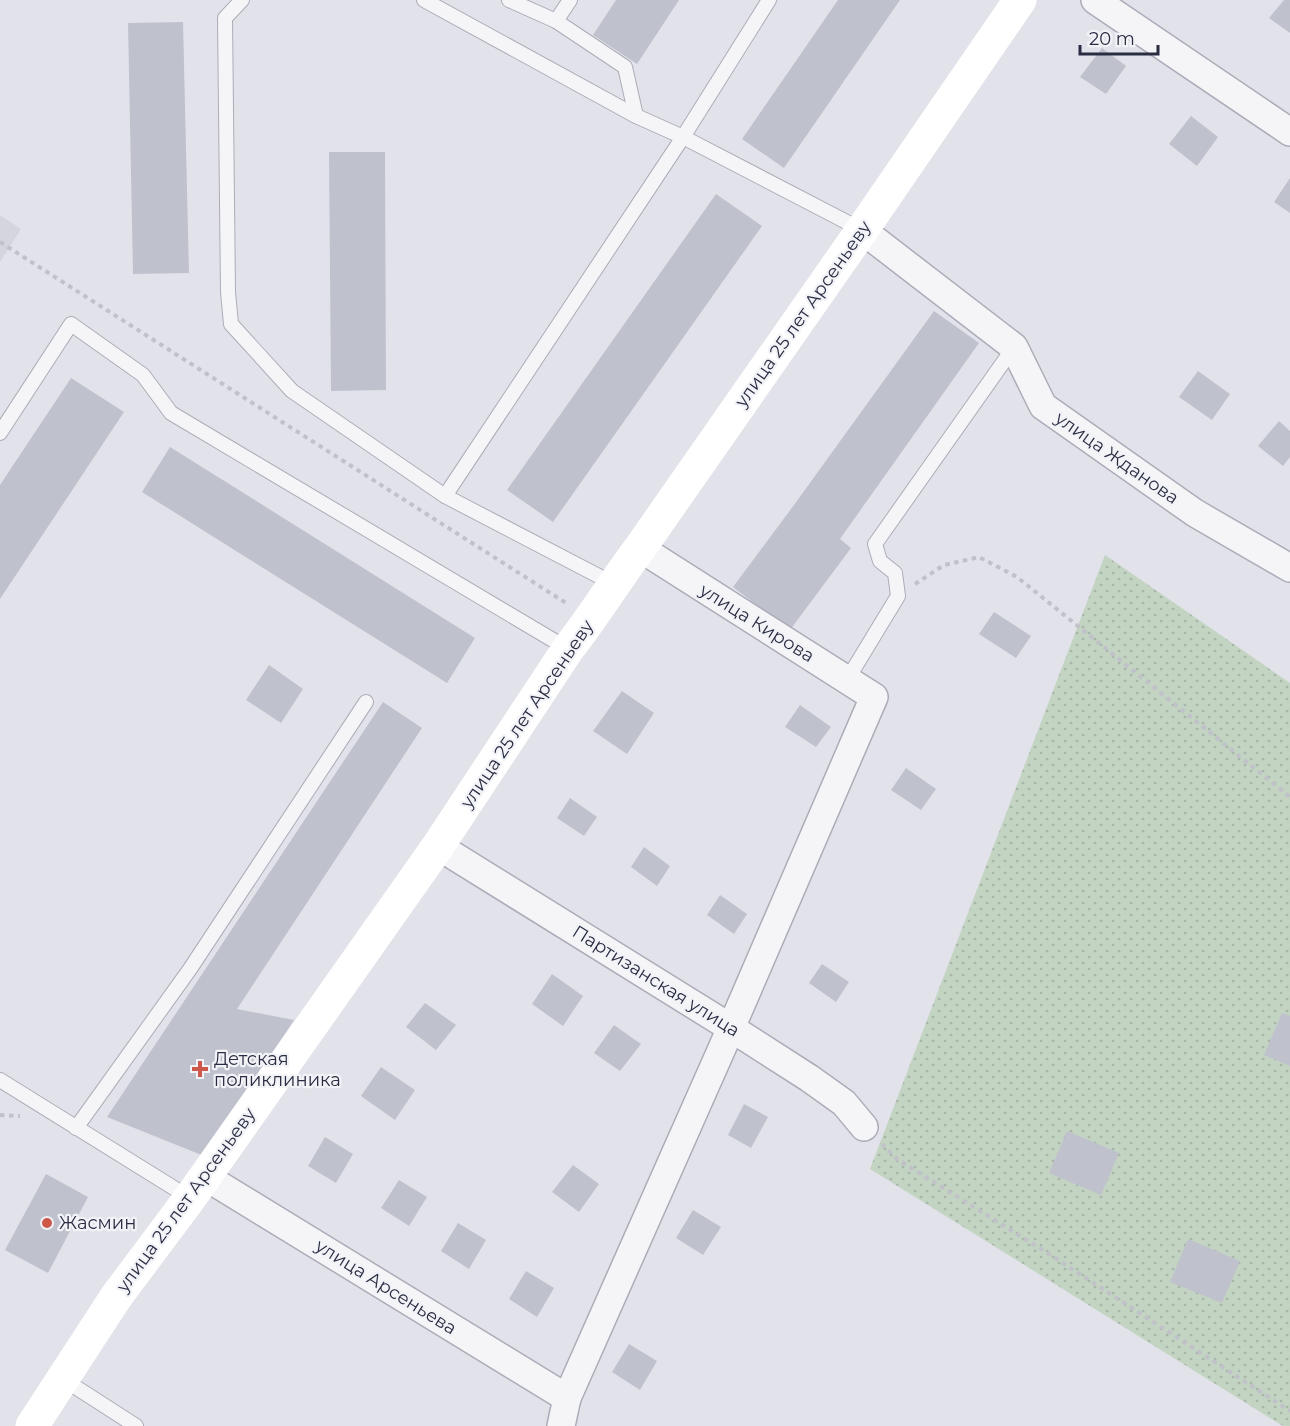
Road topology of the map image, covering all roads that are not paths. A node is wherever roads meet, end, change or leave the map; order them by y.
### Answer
1 (242, 0) edge
2 (424, 0) edge
3 (509, 0) edge
4 (570, 0) edge
5 (769, 0) edge
6 (1020, 0) edge
7 (1095, 0) edge
8 (556, 21) junction
9 (636, 116) junction
10 (1290, 132) edge
11 (683, 137) junction
12 (862, 230) junction
13 (1014, 347) junction
14 (0, 433) edge
15 (445, 496) junction
16 (640, 548) junction
17 (1290, 568) edge
18 (614, 584) junction
19 (568, 649) junction
20 (847, 680) junction
21 (366, 702) dead end
22 (438, 846) junction
23 (731, 1028) junction
24 (0, 1080) edge
25 (864, 1127) road end
26 (76, 1128) junction
27 (198, 1187) junction
28 (63, 1379) junction
29 (567, 1398) junction
30 (32, 1426) edge
31 (136, 1426) edge
32 (561, 1426) edge

1 - 15 lane
2 - 9 lane
3 - 8 lane
4 - 8 lane
5 - 11 lane
6 - 12 main road, улица 25 лет Арсеньеву
7 - 10 street
8 - 9 lane
9 - 11 lane
11 - 12 lane
11 - 15 lane
12 - 13 street, улица Жданова
12 - 16 main road, улица 25 лет Арсеньеву
13 - 17 street, улица Жданова
13 - 20 lane
14 - 19 lane
15 - 18 lane
16 - 18 main road, улица 25 лет Арсеньеву
16 - 20 street, улица Кирова
16 - 22 main road
18 - 19 main road, улица 25 лет Арсеньеву
19 - 22 main road, улица 25 лет Арсеньеву
20 - 23 street, улица Кирова
21 - 26 lane
22 - 23 street, Партизанская улица
22 - 27 main road, улица 25 лет Арсеньеву
23 - 25 street, Партизанская улица
23 - 29 street
24 - 26 lane
26 - 27 lane
27 - 28 main road, улица 25 лет Арсеньеву
27 - 29 street, улица Арсеньева
28 - 30 main road, улица 25 лет Арсеньеву
28 - 31 lane
29 - 32 street

